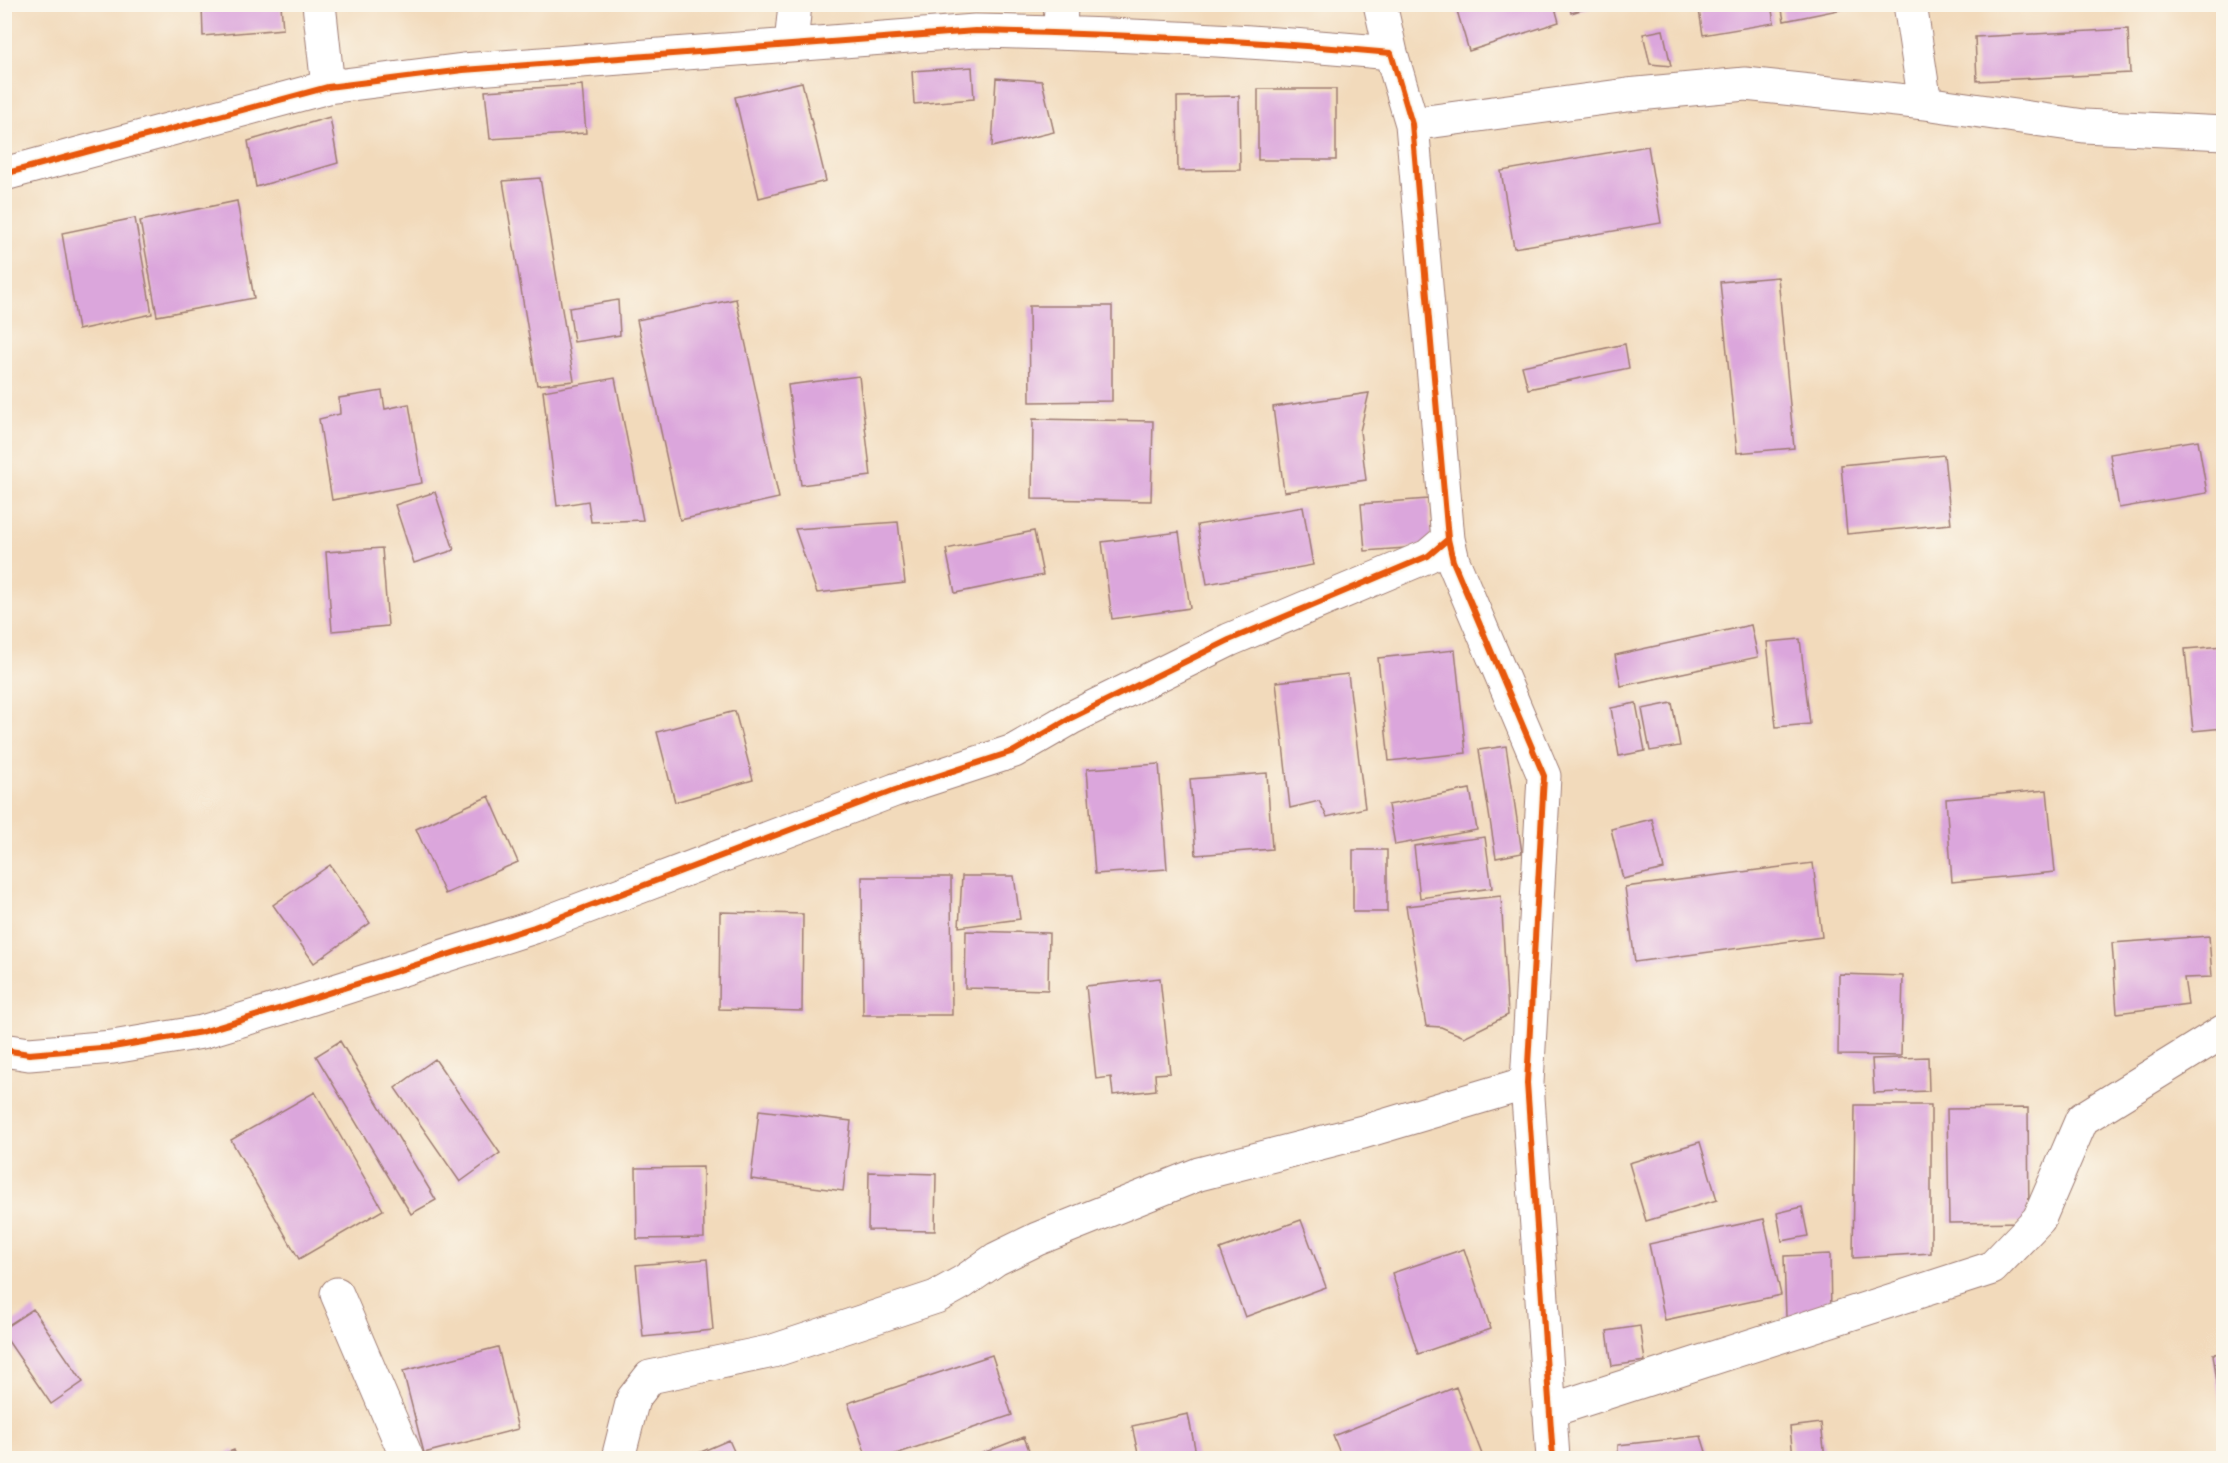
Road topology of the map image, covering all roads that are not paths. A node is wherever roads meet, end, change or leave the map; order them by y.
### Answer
1 (319, 4) edge
2 (795, 4) edge
3 (1380, 4) edge
4 (1910, 4) edge
5 (1060, 19) edge
6 (791, 45) junction
7 (1391, 53) junction
8 (328, 87) junction
9 (1925, 103) junction
10 (1412, 124) junction
11 (2223, 132) edge
12 (4, 174) edge
13 (1448, 539) junction
14 (2223, 1031) edge
15 (4, 1050) edge
16 (1527, 1083) junction
17 (337, 1294) dead end
18 (1550, 1411) junction
19 (407, 1458) edge
20 (618, 1458) edge
21 (1553, 1458) edge

1 - 8 street
2 - 6 street
3 - 7 street
4 - 9 street
5 - 6 street
5 - 7 street
6 - 8 street
7 - 10 street
8 - 12 street
9 - 10 street
9 - 11 street
10 - 13 street
13 - 15 street
13 - 16 street
14 - 18 street
16 - 18 street
16 - 20 street
17 - 19 street
18 - 21 street

